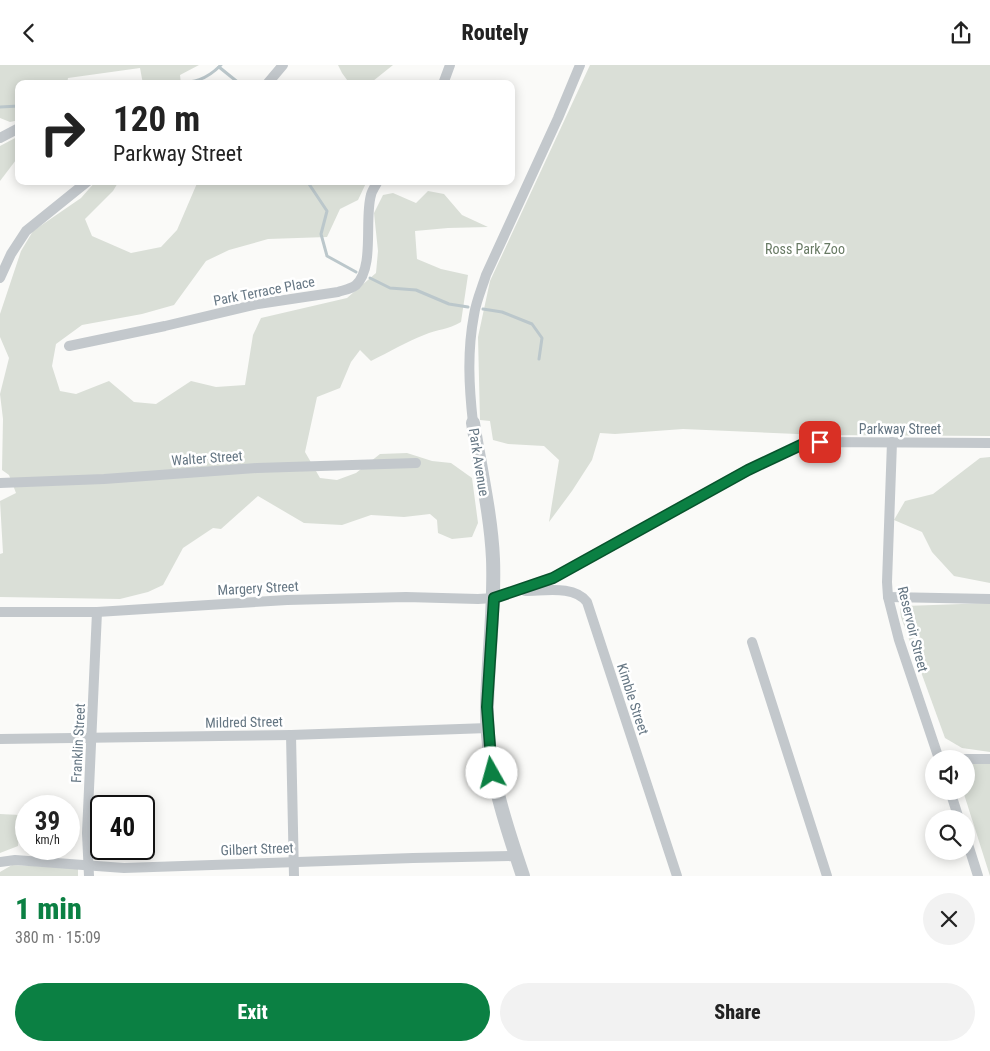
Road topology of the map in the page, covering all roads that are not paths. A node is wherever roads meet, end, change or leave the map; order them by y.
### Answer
1 (283, 65) edge
2 (450, 65) edge
3 (580, 65) edge
4 (270, 80) edge
5 (444, 80) edge
6 (15, 130) edge
7 (0, 138) edge
8 (83, 185) edge
9 (376, 185) edge
10 (0, 277) edge
11 (70, 346) dead end
12 (473, 423) joint
13 (892, 442) junction
14 (990, 443) edge
15 (416, 463) dead end
16 (0, 483) edge
17 (517, 591) junction
18 (888, 597) junction
19 (494, 598) junction
20 (990, 599) edge
21 (0, 612) edge
22 (97, 612) junction
23 (752, 642) dead end
24 (488, 728) junction
25 (291, 735) junction
26 (92, 737) junction
27 (0, 739) edge
28 (935, 750) edge
29 (975, 759) edge
30 (990, 759) edge
31 (516, 856) junction
32 (973, 860) edge
33 (0, 861) edge
34 (294, 862) junction
35 (89, 871) edge
36 (294, 876) edge
37 (523, 876) edge
38 (676, 876) edge
39 (827, 876) edge
40 (978, 876) edge

1 - 4 street
2 - 5 street
3 - 12 street, Park Avenue
6 - 7 street
8 - 10 street
9 - 11 street, Park Terrace Place
12 - 19 street, Park Avenue
13 - 14 street, Parkway Street
13 - 17 street, Parkway Street
13 - 18 street, Reservoir Street
15 - 16 street, Walter Street
17 - 19 street, Margery Street
17 - 38 street, Kimble Street
18 - 20 street
18 - 28 street, Reservoir Street
19 - 22 street, Margery Street
19 - 24 street, Park Avenue
21 - 22 street, Margery Street
22 - 26 street, Franklin Street
23 - 39 street
24 - 25 street, Mildred Street
24 - 31 street, Park Avenue
25 - 26 street, Mildred Street
25 - 34 street
26 - 27 street, Mildred Street
26 - 35 street, Franklin Street
29 - 30 street
31 - 34 street, Gilbert Street
31 - 37 street, Park Avenue
32 - 40 street
33 - 35 street, Gilbert Street
34 - 35 street, Gilbert Street
34 - 36 street

